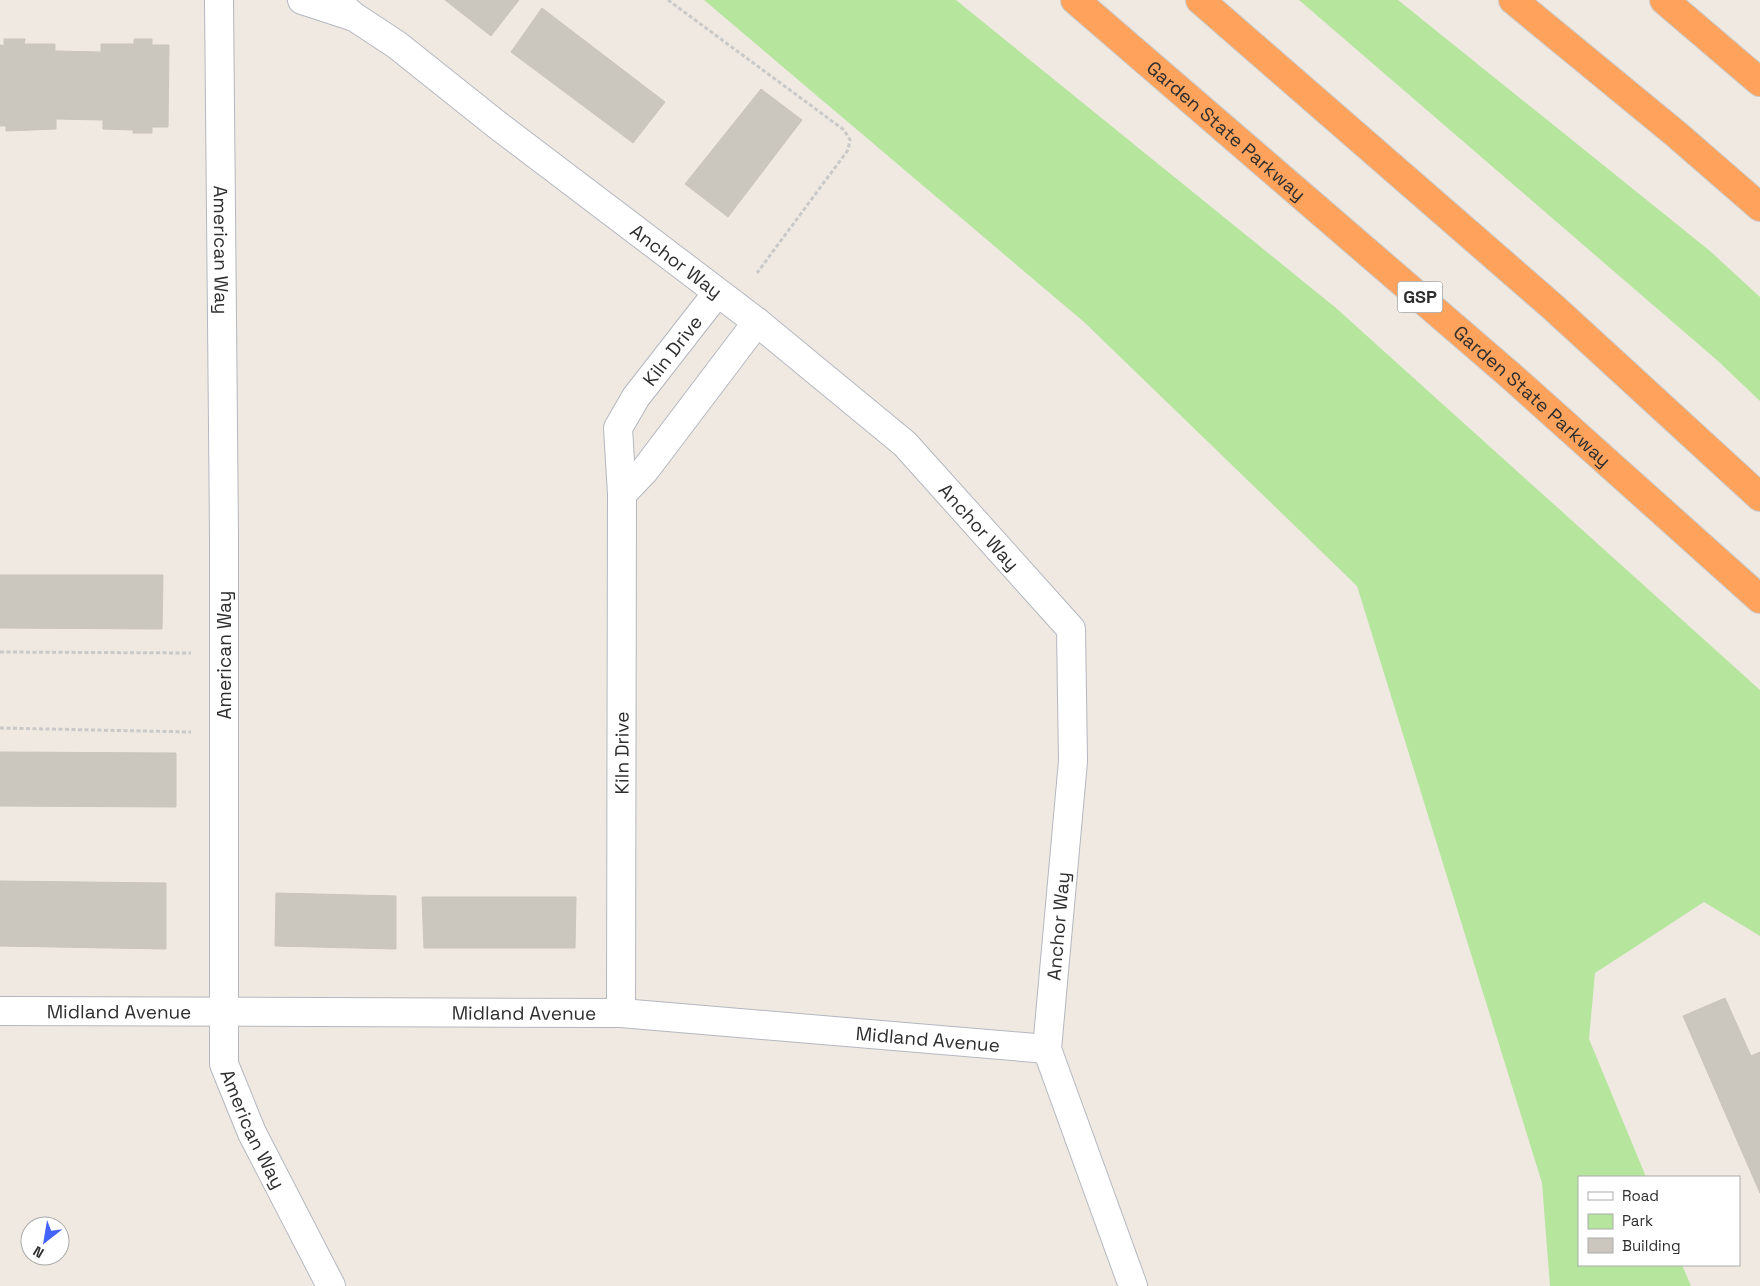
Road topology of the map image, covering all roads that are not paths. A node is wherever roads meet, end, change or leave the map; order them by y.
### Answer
1 (219, 0) edge
2 (302, 0) edge
3 (1075, 0) edge
4 (1200, 0) edge
5 (1514, 0) edge
6 (1664, 0) edge
7 (344, 8) edge
8 (1760, 82) edge
9 (1760, 207) edge
10 (717, 293) junction
11 (757, 322) junction
12 (622, 494) junction
13 (1760, 496) edge
14 (1760, 599) edge
15 (0, 1011) edge
16 (225, 1013) junction
17 (621, 1013) junction
18 (1047, 1049) junction
19 (1123, 1283) edge
20 (331, 1286) edge

1 - 16 street, American Way
2 - 7 street, Anchor Way
3 - 14 highway, Garden State Parkway / GSP
4 - 13 highway
5 - 9 highway
6 - 8 highway
7 - 10 street, Anchor Way
10 - 11 street, Anchor Way
10 - 12 street, Kiln Drive
11 - 12 street
11 - 18 street, Anchor Way
12 - 17 street, Kiln Drive
15 - 16 street, Midland Avenue
16 - 17 street, Midland Avenue
16 - 20 street, American Way
17 - 18 street, Midland Avenue
18 - 19 street, Anchor Way

